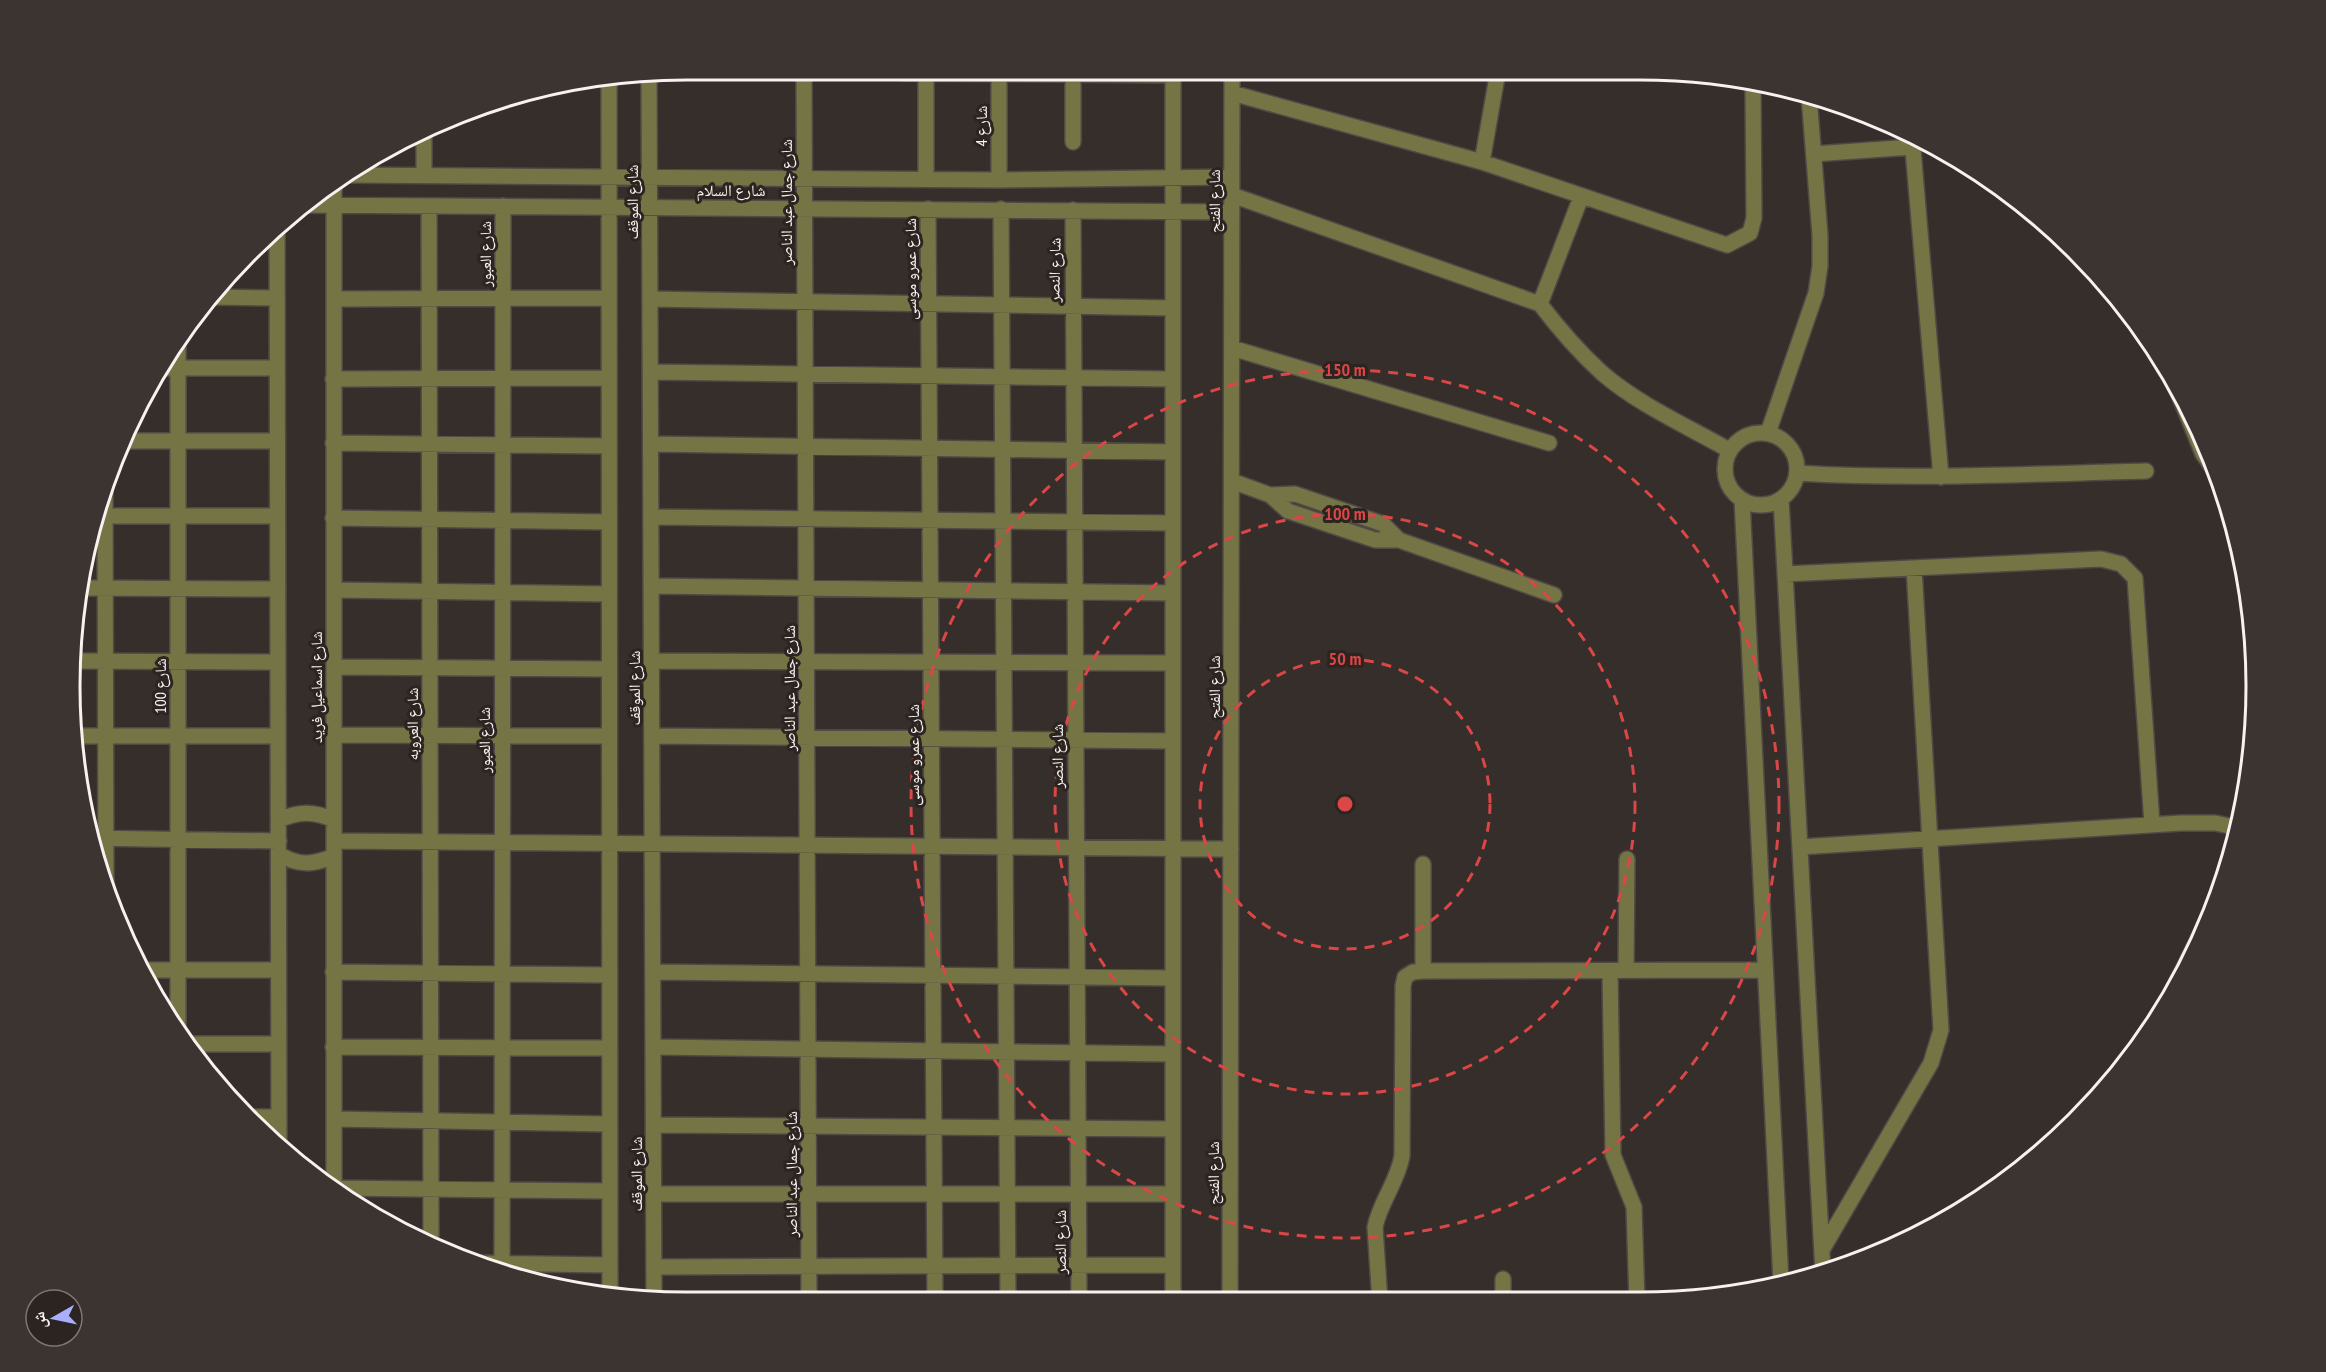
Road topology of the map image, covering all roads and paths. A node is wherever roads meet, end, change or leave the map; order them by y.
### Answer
1 (804, 80) edge
2 (926, 80) edge
3 (999, 80) edge
4 (1073, 80) edge
5 (1173, 80) edge
6 (1232, 80) edge
7 (1496, 80) edge
8 (649, 81) edge
9 (609, 85) edge
10 (1754, 90) edge
11 (1232, 93) junction
12 (1810, 104) edge
13 (424, 139) edge
14 (1073, 142) dead end
15 (1909, 142) edge
16 (1912, 144) edge
17 (1814, 154) junction
18 (1482, 162) junction
19 (360, 175) edge
20 (424, 175) junction
21 (609, 177) junction
22 (650, 177) junction
23 (1173, 177) junction
24 (1232, 177) junction
25 (804, 178) junction
26 (926, 179) junction
27 (999, 180) junction
28 (334, 193) edge
29 (1232, 195) junction
30 (1581, 197) junction
31 (317, 205) edge
32 (334, 205) junction
33 (429, 206) junction
34 (504, 206) junction
35 (609, 207) junction
36 (650, 207) junction
37 (804, 208) junction
38 (928, 209) junction
39 (1001, 209) junction
40 (1073, 210) junction
41 (1173, 210) junction
42 (1232, 212) junction
43 (277, 238) edge
44 (221, 297) edge
45 (277, 298) junction
46 (503, 298) junction
47 (607, 298) junction
48 (334, 299) junction
49 (429, 299) junction
50 (650, 299) junction
51 (805, 302) junction
52 (928, 304) junction
53 (1540, 304) junction
54 (1001, 305) junction
55 (1072, 306) junction
56 (1173, 308) junction
57 (1232, 348) junction
58 (177, 356) edge
59 (170, 368) edge
60 (177, 368) junction
61 (277, 368) junction
62 (651, 372) junction
63 (805, 374) junction
64 (929, 376) junction
65 (1002, 377) junction
66 (429, 378) junction
67 (503, 378) junction
68 (608, 378) junction
69 (1072, 378) junction
70 (333, 379) junction
71 (1173, 379) junction
72 (1768, 433) junction
73 (132, 441) edge
74 (177, 441) junction
75 (277, 441) junction
76 (333, 443) junction
77 (429, 444) junction
78 (651, 444) junction
79 (1549, 444) dead end
80 (502, 445) junction
81 (608, 446) junction
82 (805, 447) junction
83 (929, 448) junction
84 (1002, 449) junction
85 (1073, 450) junction
86 (1729, 450) junction
87 (1173, 452) junction
88 (2146, 471) dead end
89 (1797, 473) junction
90 (1941, 477) junction
91 (1232, 481) junction
92 (1781, 499) junction
93 (1742, 500) junction
94 (104, 516) edge
95 (178, 516) junction
96 (277, 516) junction
97 (651, 517) junction
98 (333, 518) junction
99 (429, 519) junction
100 (806, 519) junction
101 (503, 520) junction
102 (930, 520) junction
103 (1003, 520) junction
104 (1073, 521) junction
105 (608, 522) junction
106 (1173, 522) junction
107 (100, 529) edge
108 (1914, 568) junction
109 (1785, 574) junction
110 (651, 586) junction
111 (88, 588) edge
112 (105, 588) junction
113 (178, 588) junction
114 (806, 588) junction
115 (278, 589) junction
116 (334, 590) junction
117 (930, 590) junction
118 (429, 591) junction
119 (1003, 591) junction
120 (503, 592) junction
121 (1074, 592) junction
122 (1173, 593) junction
123 (608, 594) junction
124 (1554, 595) dead end
125 (81, 661) edge
126 (652, 661) junction
127 (105, 662) junction
128 (178, 662) junction
129 (278, 662) junction
130 (806, 662) junction
131 (931, 662) junction
132 (1004, 663) junction
133 (1074, 663) junction
134 (1173, 663) junction
135 (334, 667) junction
136 (430, 668) junction
137 (503, 668) junction
138 (608, 669) junction
139 (334, 735) junction
140 (429, 735) junction
141 (502, 735) junction
142 (82, 736) edge
143 (106, 736) junction
144 (178, 736) junction
145 (278, 736) junction
146 (609, 736) junction
147 (652, 736) junction
148 (807, 738) junction
149 (931, 739) junction
150 (1004, 739) junction
151 (1075, 740) junction
152 (1173, 741) junction
153 (279, 820) junction
154 (334, 820) junction
155 (2152, 824) junction
156 (2230, 826) edge
157 (99, 838) edge
158 (106, 838) junction
159 (178, 839) junction
160 (1930, 839) junction
161 (430, 842) junction
162 (502, 843) junction
163 (608, 844) junction
164 (652, 844) junction
165 (807, 845) junction
166 (932, 846) junction
167 (1005, 847) junction
168 (1800, 847) junction
169 (279, 848) junction
170 (334, 848) junction
171 (1076, 848) junction
172 (1173, 849) junction
173 (1231, 849) junction
174 (1627, 859) dead end
175 (106, 862) edge
176 (1423, 864) dead end
177 (151, 970) edge
178 (178, 970) junction
179 (278, 970) junction
180 (1626, 970) junction
181 (1766, 970) junction
182 (1423, 971) junction
183 (1610, 971) junction
184 (333, 972) junction
185 (653, 972) junction
186 (430, 973) junction
187 (502, 974) junction
188 (808, 974) junction
189 (609, 975) junction
190 (933, 975) junction
191 (1006, 976) junction
192 (1077, 977) junction
193 (1173, 978) junction
194 (178, 1017) edge
195 (197, 1044) edge
196 (278, 1044) junction
197 (333, 1047) junction
198 (430, 1047) junction
199 (653, 1047) junction
200 (502, 1048) junction
201 (609, 1048) junction
202 (808, 1049) junction
203 (933, 1051) junction
204 (1006, 1052) junction
205 (1077, 1053) junction
206 (1173, 1054) junction
207 (259, 1117) edge
208 (279, 1117) junction
209 (334, 1119) junction
210 (430, 1121) junction
211 (502, 1122) junction
212 (609, 1124) junction
213 (654, 1125) junction
214 (808, 1126) junction
215 (933, 1127) junction
216 (1007, 1128) junction
217 (1077, 1129) junction
218 (1173, 1130) junction
219 (279, 1135) edge
220 (334, 1179) edge
221 (430, 1189) junction
222 (349, 1190) edge
223 (502, 1190) junction
224 (609, 1191) junction
225 (654, 1194) junction
226 (809, 1194) junction
227 (934, 1194) junction
228 (1007, 1194) junction
229 (1078, 1194) junction
230 (1173, 1194) junction
231 (431, 1236) edge
232 (1822, 1251) junction
233 (502, 1263) edge
234 (1823, 1264) edge
235 (609, 1265) junction
236 (1079, 1265) junction
237 (1173, 1265) junction
238 (934, 1266) junction
239 (1008, 1266) junction
240 (654, 1267) junction
241 (809, 1267) junction
242 (515, 1268) edge
243 (1781, 1276) edge
244 (1503, 1279) dead end
245 (609, 1287) edge
246 (654, 1291) edge
247 (809, 1292) edge
248 (935, 1292) edge
249 (1008, 1292) edge
250 (1079, 1292) edge
251 (1173, 1292) edge
252 (1230, 1292) edge
253 (1379, 1292) edge
254 (1503, 1292) edge
255 (1637, 1292) edge

1 - 25 street, شارع جمال عبد الناصر
2 - 26 street
3 - 27 street, شارع 4
4 - 14 street
5 - 23 street
6 - 11 street, شارع الفتح
7 - 18 street
8 - 22 street, شارع الموقف
9 - 21 street, شارع الموقف
10 - 30 street
11 - 18 street
11 - 24 street, شارع الفتح
12 - 17 street
13 - 20 street
15 - 17 street
16 - 90 street
17 - 72 street
18 - 30 street
19 - 20 street, شارع السلام
20 - 21 street, شارع السلام
21 - 22 street, شارع السلام
21 - 35 street, شارع الموقف
22 - 25 street, شارع السلام
22 - 36 street, شارع الموقف
23 - 24 street, شارع السلام
23 - 27 street, شارع السلام
23 - 41 street
24 - 29 street, شارع الفتح
25 - 26 street, شارع السلام
25 - 37 street, شارع جمال عبد الناصر
26 - 27 street, شارع السلام
28 - 32 street, شارع اسماعيل فريد
29 - 42 street, شارع الفتح
29 - 53 street
30 - 53 street
31 - 32 street, شارع السلام
32 - 33 street, شارع السلام
32 - 48 street, شارع اسماعيل فريد
33 - 34 street, شارع السلام
33 - 49 street, شارع العروبه
34 - 35 street, شارع السلام
34 - 46 street, شارع العبور
35 - 36 street, شارع السلام
35 - 47 street, شارع الموقف
36 - 37 street, شارع السلام
36 - 50 street, شارع الموقف
37 - 38 street, شارع السلام
37 - 51 street, شارع جمال عبد الناصر
38 - 39 street, شارع السلام
38 - 52 street, شارع عمرو موسى
39 - 40 street, شارع السلام
39 - 54 street
40 - 41 street, شارع السلام
40 - 55 street, شارع النصر
41 - 42 street, شارع السلام
41 - 56 street
42 - 57 street, شارع الفتح
43 - 45 street
44 - 45 street
45 - 61 street
46 - 47 street
46 - 49 street
46 - 67 street, شارع العبور
47 - 68 street, شارع الموقف
48 - 49 street
48 - 70 street, شارع اسماعيل فريد
49 - 66 street, شارع العروبه
50 - 51 street
50 - 62 street, شارع الموقف
51 - 52 street
51 - 63 street, شارع جمال عبد الناصر
52 - 54 street
52 - 64 street, شارع عمرو موسى
53 - 86 street
54 - 55 street
54 - 65 street
55 - 56 street
55 - 69 street, شارع النصر
56 - 71 street
57 - 79 street
57 - 91 street, شارع الفتح
58 - 60 street, شارع 100
59 - 60 street
60 - 61 street
60 - 74 street, شارع 100
61 - 75 street
62 - 63 street
62 - 78 street, شارع الموقف
63 - 64 street
63 - 82 street, شارع جمال عبد الناصر
64 - 65 street
64 - 83 street, شارع عمرو موسى
65 - 69 street
65 - 84 street
66 - 67 street
66 - 70 street
66 - 77 street, شارع العروبه
67 - 68 street
67 - 80 street, شارع العبور
68 - 81 street, شارع الموقف
69 - 71 street
69 - 85 street, شارع النصر
70 - 76 street, شارع اسماعيل فريد
71 - 87 street
72 - 86 street
72 - 89 street
73 - 74 street
74 - 75 street
74 - 95 street, شارع 100
75 - 96 street
76 - 77 street
76 - 98 street, شارع اسماعيل فريد
77 - 80 street
77 - 99 street, شارع العروبه
78 - 82 street
78 - 97 street, شارع الموقف
80 - 81 street
80 - 101 street, شارع العبور
81 - 105 street, شارع الموقف
82 - 83 street
82 - 100 street, شارع جمال عبد الناصر
83 - 84 street
83 - 102 street, شارع عمرو موسى
84 - 85 street
84 - 103 street
85 - 87 street
85 - 104 street, شارع النصر
86 - 93 street
87 - 106 street
88 - 90 street
89 - 90 street
89 - 92 street
91 - 124 street
91 - 173 street, شارع الفتح
92 - 93 street
92 - 109 street
93 - 181 street
94 - 95 street
95 - 96 street
95 - 113 street, شارع 100
96 - 115 street
97 - 100 street
97 - 110 street, شارع الموقف
98 - 99 street
98 - 116 street, شارع اسماعيل فريد
99 - 101 street
99 - 118 street, شارع العروبه
100 - 102 street
100 - 114 street, شارع جمال عبد الناصر
101 - 105 street
101 - 120 street, شارع العبور
102 - 103 street
102 - 117 street, شارع عمرو موسى
103 - 104 street
103 - 119 street
104 - 106 street
104 - 121 street, شارع النصر
105 - 123 street, شارع الموقف
106 - 122 street
107 - 112 street
108 - 109 street
108 - 155 street
108 - 160 street
109 - 168 street
110 - 114 street
110 - 126 street, شارع الموقف
111 - 112 street
112 - 113 street
112 - 127 street
113 - 115 street
113 - 128 street, شارع 100
114 - 117 street
114 - 130 street, شارع جمال عبد الناصر
115 - 129 street
116 - 118 street
116 - 135 street, شارع اسماعيل فريد
117 - 119 street
117 - 131 street, شارع عمرو موسى
118 - 120 street
118 - 136 street, شارع العروبه
119 - 121 street
119 - 132 street
120 - 123 street
120 - 137 street, شارع العبور
121 - 122 street
121 - 133 street, شارع النصر
122 - 134 street
123 - 138 street, شارع الموقف
125 - 127 street
126 - 130 street
126 - 147 street, شارع الموقف
127 - 128 street
127 - 143 street
128 - 129 street
128 - 144 street, شارع 100
129 - 145 street
130 - 131 street
130 - 148 street, شارع جمال عبد الناصر
131 - 132 street
131 - 149 street, شارع عمرو موسى
132 - 133 street
132 - 150 street
133 - 134 street
133 - 151 street, شارع النصر
134 - 152 street
135 - 136 street
135 - 139 street, شارع اسماعيل فريد
136 - 137 street
136 - 140 street, شارع العروبه
137 - 138 street
137 - 141 street, شارع العبور
138 - 146 street, شارع الموقف
139 - 140 street
139 - 154 street, شارع اسماعيل فريد
140 - 141 street
140 - 161 street, شارع العروبه
141 - 146 street
141 - 162 street, شارع العبور
142 - 143 street
143 - 144 street
143 - 158 street
144 - 145 street
144 - 159 street, شارع 100
145 - 153 street
146 - 163 street, شارع الموقف
147 - 148 street
147 - 164 street, شارع الموقف
148 - 149 street
148 - 165 street, شارع جمال عبد الناصر
149 - 150 street
149 - 166 street, شارع عمرو موسى
150 - 151 street
150 - 167 street
151 - 152 street
151 - 171 street, شارع النصر
152 - 172 street
153 - 154 street
153 - 169 street
154 - 170 street, شارع اسماعيل فريد
155 - 156 street
155 - 160 street
157 - 158 street
158 - 159 street
158 - 175 street
159 - 169 street
159 - 178 street, شارع 100
160 - 168 street
160 - 232 street
161 - 162 street
161 - 170 street
161 - 186 street, شارع العروبه
162 - 163 street
162 - 187 street, شارع العبور
163 - 164 street
163 - 189 street, شارع الموقف
164 - 165 street
164 - 185 street, شارع الموقف
165 - 166 street
165 - 188 street, شارع جمال عبد الناصر
166 - 167 street
166 - 190 street, شارع عمرو موسى
167 - 171 street
167 - 191 street
168 - 232 street
169 - 170 street
169 - 179 street
170 - 184 street, شارع اسماعيل فريد
171 - 172 street
171 - 192 street, شارع النصر
172 - 173 street
172 - 193 street
173 - 252 street, شارع الفتح
174 - 180 street
176 - 182 street
177 - 178 street
178 - 179 street
178 - 194 street, شارع 100
179 - 196 street
180 - 181 street
180 - 183 street
181 - 243 street
182 - 183 street
182 - 253 street
183 - 255 street
184 - 186 street
184 - 197 street, شارع اسماعيل فريد
185 - 188 street
185 - 199 street, شارع الموقف
186 - 187 street
186 - 198 street, شارع العروبه
187 - 189 street
187 - 200 street, شارع العبور
188 - 190 street
188 - 202 street, شارع جمال عبد الناصر
189 - 201 street, شارع الموقف
190 - 191 street
190 - 203 street, شارع عمرو موسى
191 - 192 street
191 - 204 street
192 - 193 street
192 - 205 street, شارع النصر
193 - 206 street
195 - 196 street
196 - 208 street
197 - 198 street
197 - 209 street, شارع اسماعيل فريد
198 - 200 street
198 - 210 street, شارع العروبه
199 - 202 street
199 - 213 street, شارع الموقف
200 - 201 street
200 - 211 street, شارع العبور
201 - 212 street, شارع الموقف
202 - 203 street
202 - 214 street, شارع جمال عبد الناصر
203 - 204 street
203 - 215 street, شارع عمرو موسى
204 - 205 street
204 - 216 street
205 - 206 street
205 - 217 street, شارع النصر
206 - 218 street
207 - 208 street
208 - 219 street
209 - 210 street
209 - 220 street, شارع اسماعيل فريد
210 - 211 street
210 - 221 street, شارع العروبه
211 - 212 street
211 - 223 street, شارع العبور
212 - 224 street, شارع الموقف
213 - 214 street
213 - 225 street, شارع الموقف
214 - 215 street
214 - 226 street, شارع جمال عبد الناصر
215 - 216 street
215 - 227 street, شارع عمرو موسى
216 - 217 street
216 - 228 street
217 - 218 street
217 - 229 street, شارع النصر
218 - 230 street
221 - 222 street
221 - 223 street
221 - 231 street, شارع العروبه
223 - 224 street
223 - 233 street, شارع العبور
224 - 235 street, شارع الموقف
225 - 226 street
225 - 240 street, شارع الموقف
226 - 227 street
226 - 241 street, شارع جمال عبد الناصر
227 - 228 street
227 - 238 street, شارع عمرو موسى
228 - 229 street
228 - 239 street
229 - 230 street
229 - 236 street, شارع النصر
230 - 237 street
232 - 234 street
235 - 242 street
235 - 245 street, شارع الموقف
236 - 237 street
236 - 239 street
236 - 250 street, شارع النصر
237 - 251 street
238 - 239 street
238 - 241 street
238 - 248 street, شارع عمرو موسى
239 - 249 street
240 - 241 street
240 - 246 street, شارع الموقف
241 - 247 street, شارع جمال عبد الناصر
244 - 254 street

